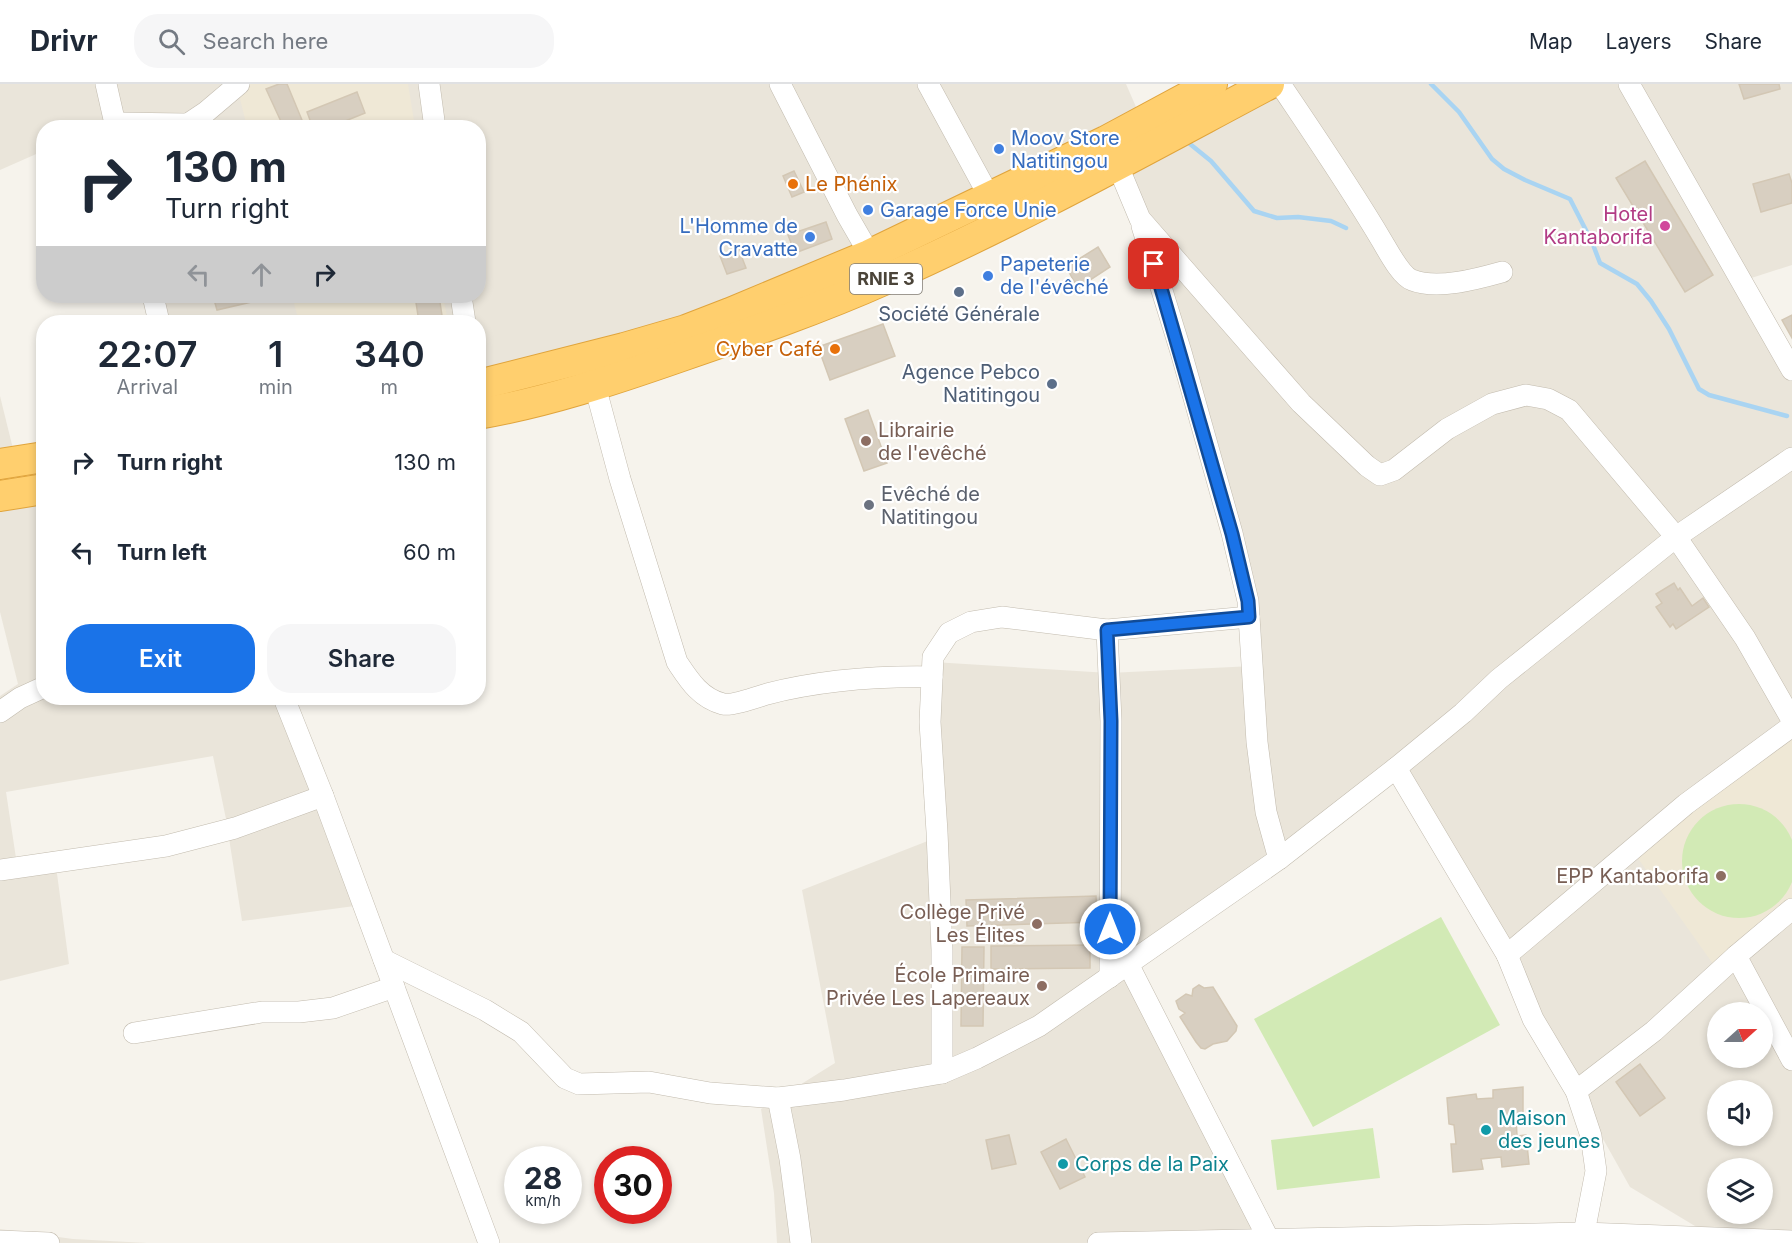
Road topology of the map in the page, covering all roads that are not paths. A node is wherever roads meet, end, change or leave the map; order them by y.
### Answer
1 (106, 84) edge
2 (239, 84) edge
3 (429, 84) edge
4 (780, 84) edge
5 (928, 84) edge
6 (1212, 84) edge
7 (1269, 84) edge
8 (1280, 84) edge
9 (1629, 84) edge
10 (114, 120) edge
11 (193, 120) edge
12 (434, 120) edge
13 (1117, 164) junction
14 (989, 196) junction
15 (1140, 219) junction
16 (869, 255) junction
17 (1502, 272) dead end
18 (886, 279) junction
19 (1792, 370) edge
20 (486, 383) edge
21 (595, 386) junction
22 (486, 413) edge
23 (36, 458) edge
24 (1792, 458) edge
25 (0, 464) edge
26 (36, 490) edge
27 (0, 496) edge
28 (1676, 537) junction
29 (1249, 617) junction
30 (1107, 630) junction
31 (932, 677) junction
32 (36, 692) edge
33 (287, 705) edge
34 (0, 712) edge
35 (1792, 720) edge
36 (1792, 726) edge
37 (1396, 768) junction
38 (323, 796) junction
39 (1279, 859) junction
40 (0, 870) edge
41 (1792, 909) edge
42 (1507, 956) junction
43 (1736, 956) junction
44 (384, 960) junction
45 (1128, 964) junction
46 (1110, 977) junction
47 (394, 987) junction
48 (134, 1033) dead end
49 (1792, 1060) edge
50 (942, 1073) junction
51 (1576, 1091) junction
52 (778, 1098) junction
53 (1584, 1233) junction
54 (1269, 1240) junction
55 (0, 1241) edge
56 (1785, 1241) edge
57 (49, 1243) edge
58 (489, 1243) edge
59 (801, 1243) edge
60 (1098, 1243) edge

1 - 10 street
2 - 11 street
3 - 12 street
4 - 16 street
5 - 14 street
6 - 14 highway, RNIE 3
7 - 13 highway, RNIE 3
8 - 17 street
9 - 19 street
13 - 15 street
13 - 18 highway, RNIE 3
14 - 16 highway, RNIE 3
15 - 28 street
15 - 29 street
16 - 18 street
16 - 20 highway, RNIE 3
18 - 21 highway, RNIE 3
21 - 22 highway, RNIE 3
21 - 31 street
23 - 25 highway
24 - 28 street
26 - 27 highway
28 - 35 street
28 - 37 street
29 - 30 street
29 - 39 street
30 - 31 street
30 - 46 street
31 - 50 street
32 - 34 street
33 - 38 street
36 - 42 street
37 - 39 street
37 - 42 street
38 - 40 street
38 - 44 street
39 - 45 street
41 - 43 street
42 - 51 street
43 - 49 street
43 - 51 street
44 - 47 street
44 - 52 street
45 - 46 street
45 - 54 street
46 - 50 street
47 - 48 street
47 - 58 street
50 - 52 street
51 - 53 street
52 - 59 street
53 - 54 street
53 - 56 street
54 - 60 street
55 - 57 street

